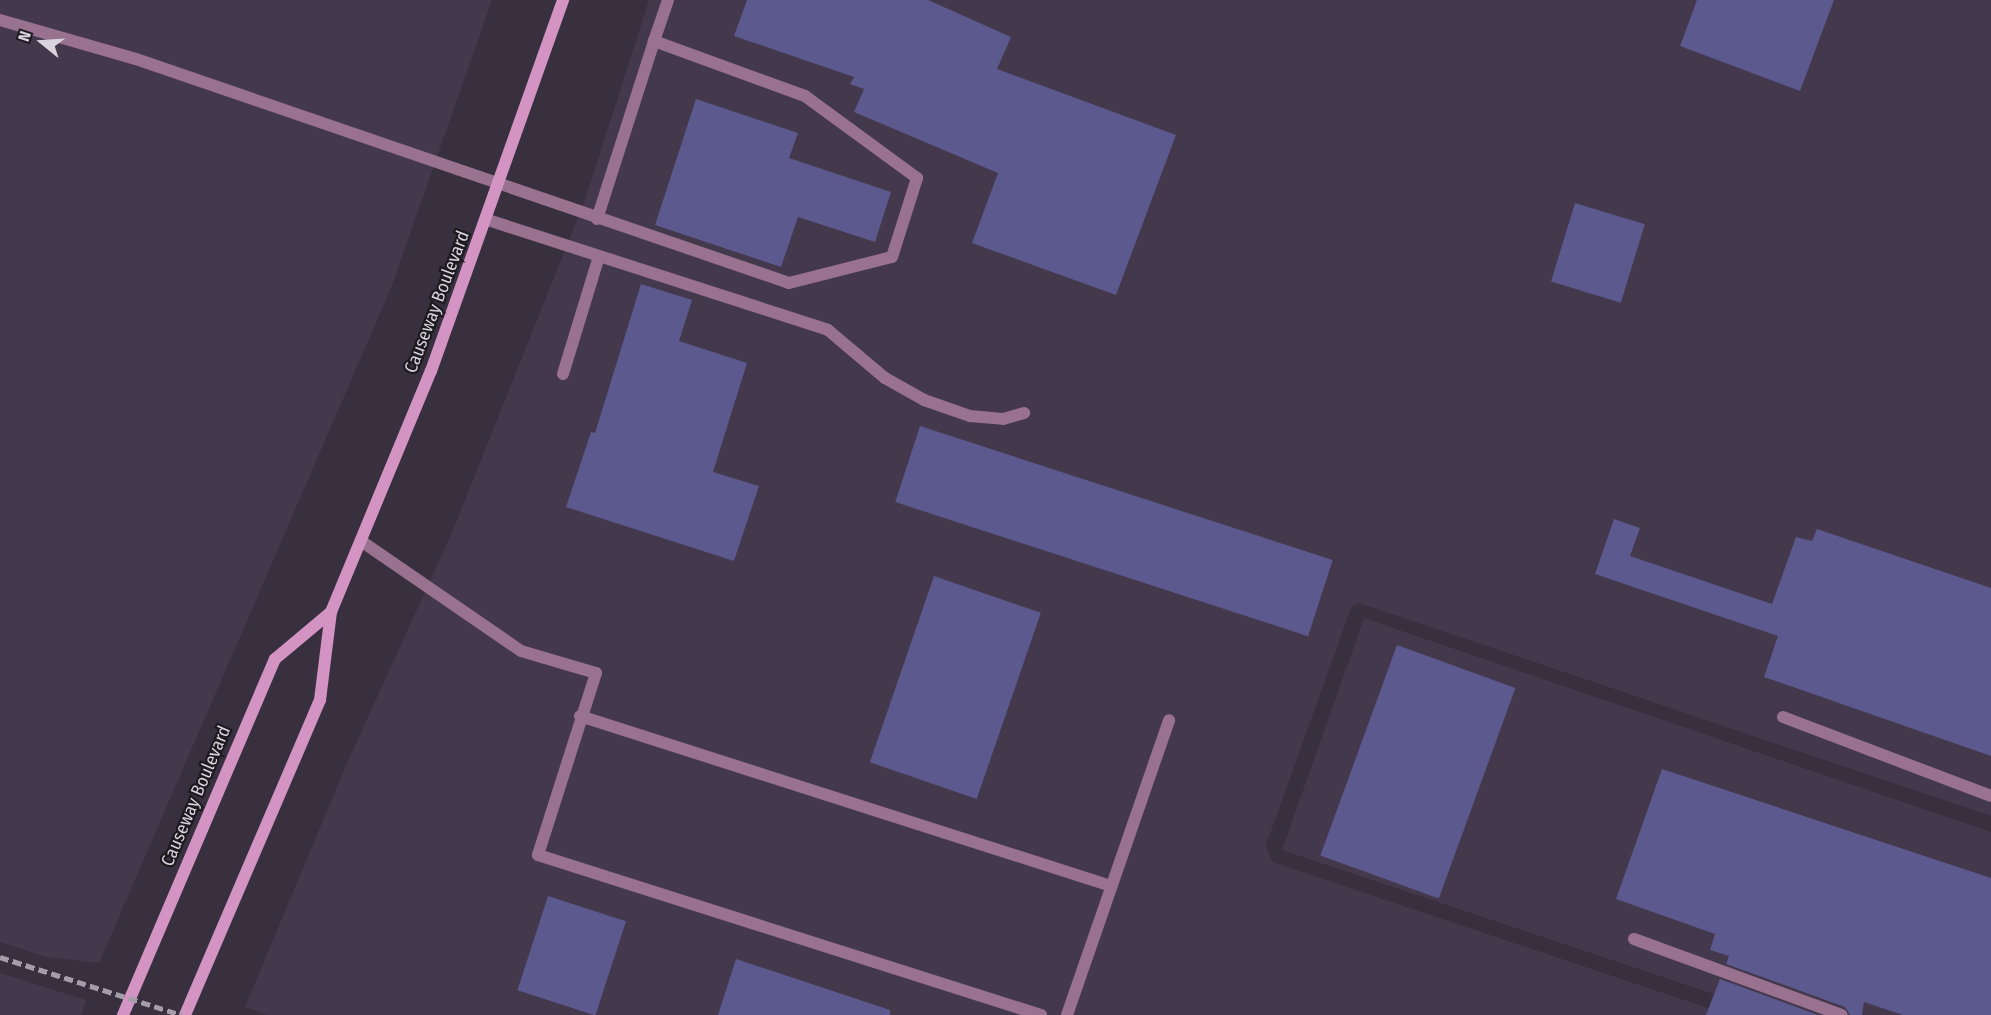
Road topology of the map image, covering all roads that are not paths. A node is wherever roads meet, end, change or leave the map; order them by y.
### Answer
1 (563, 0) edge
2 (668, 0) edge
3 (0, 21) edge
4 (654, 40) junction
5 (500, 187) junction
6 (597, 219) junction
7 (488, 220) junction
8 (599, 256) junction
9 (563, 374) dead end
10 (1024, 413) dead end
11 (361, 541) junction
12 (331, 612) junction
13 (580, 716) junction
14 (1783, 717) dead end
15 (1169, 720) dead end
16 (1991, 796) edge
17 (1111, 886) junction
18 (1634, 939) dead end
19 (123, 1015) edge
20 (185, 1015) edge
21 (1041, 1015) edge
22 (1067, 1015) edge
23 (1842, 1015) edge

1 - 5 main road, Causeway Boulevard
2 - 4 lane
3 - 5 lane
4 - 6 lane
4 - 6 lane
5 - 6 lane
5 - 7 main road, Causeway Boulevard
7 - 8 lane
7 - 11 main road, Causeway Boulevard
8 - 9 lane
8 - 10 lane
11 - 12 main road, Causeway Boulevard
11 - 13 lane
12 - 19 main road, Causeway Boulevard
12 - 20 main road, Causeway Boulevard
13 - 17 lane
13 - 21 lane
14 - 16 lane
15 - 17 lane
17 - 22 lane
18 - 23 lane

